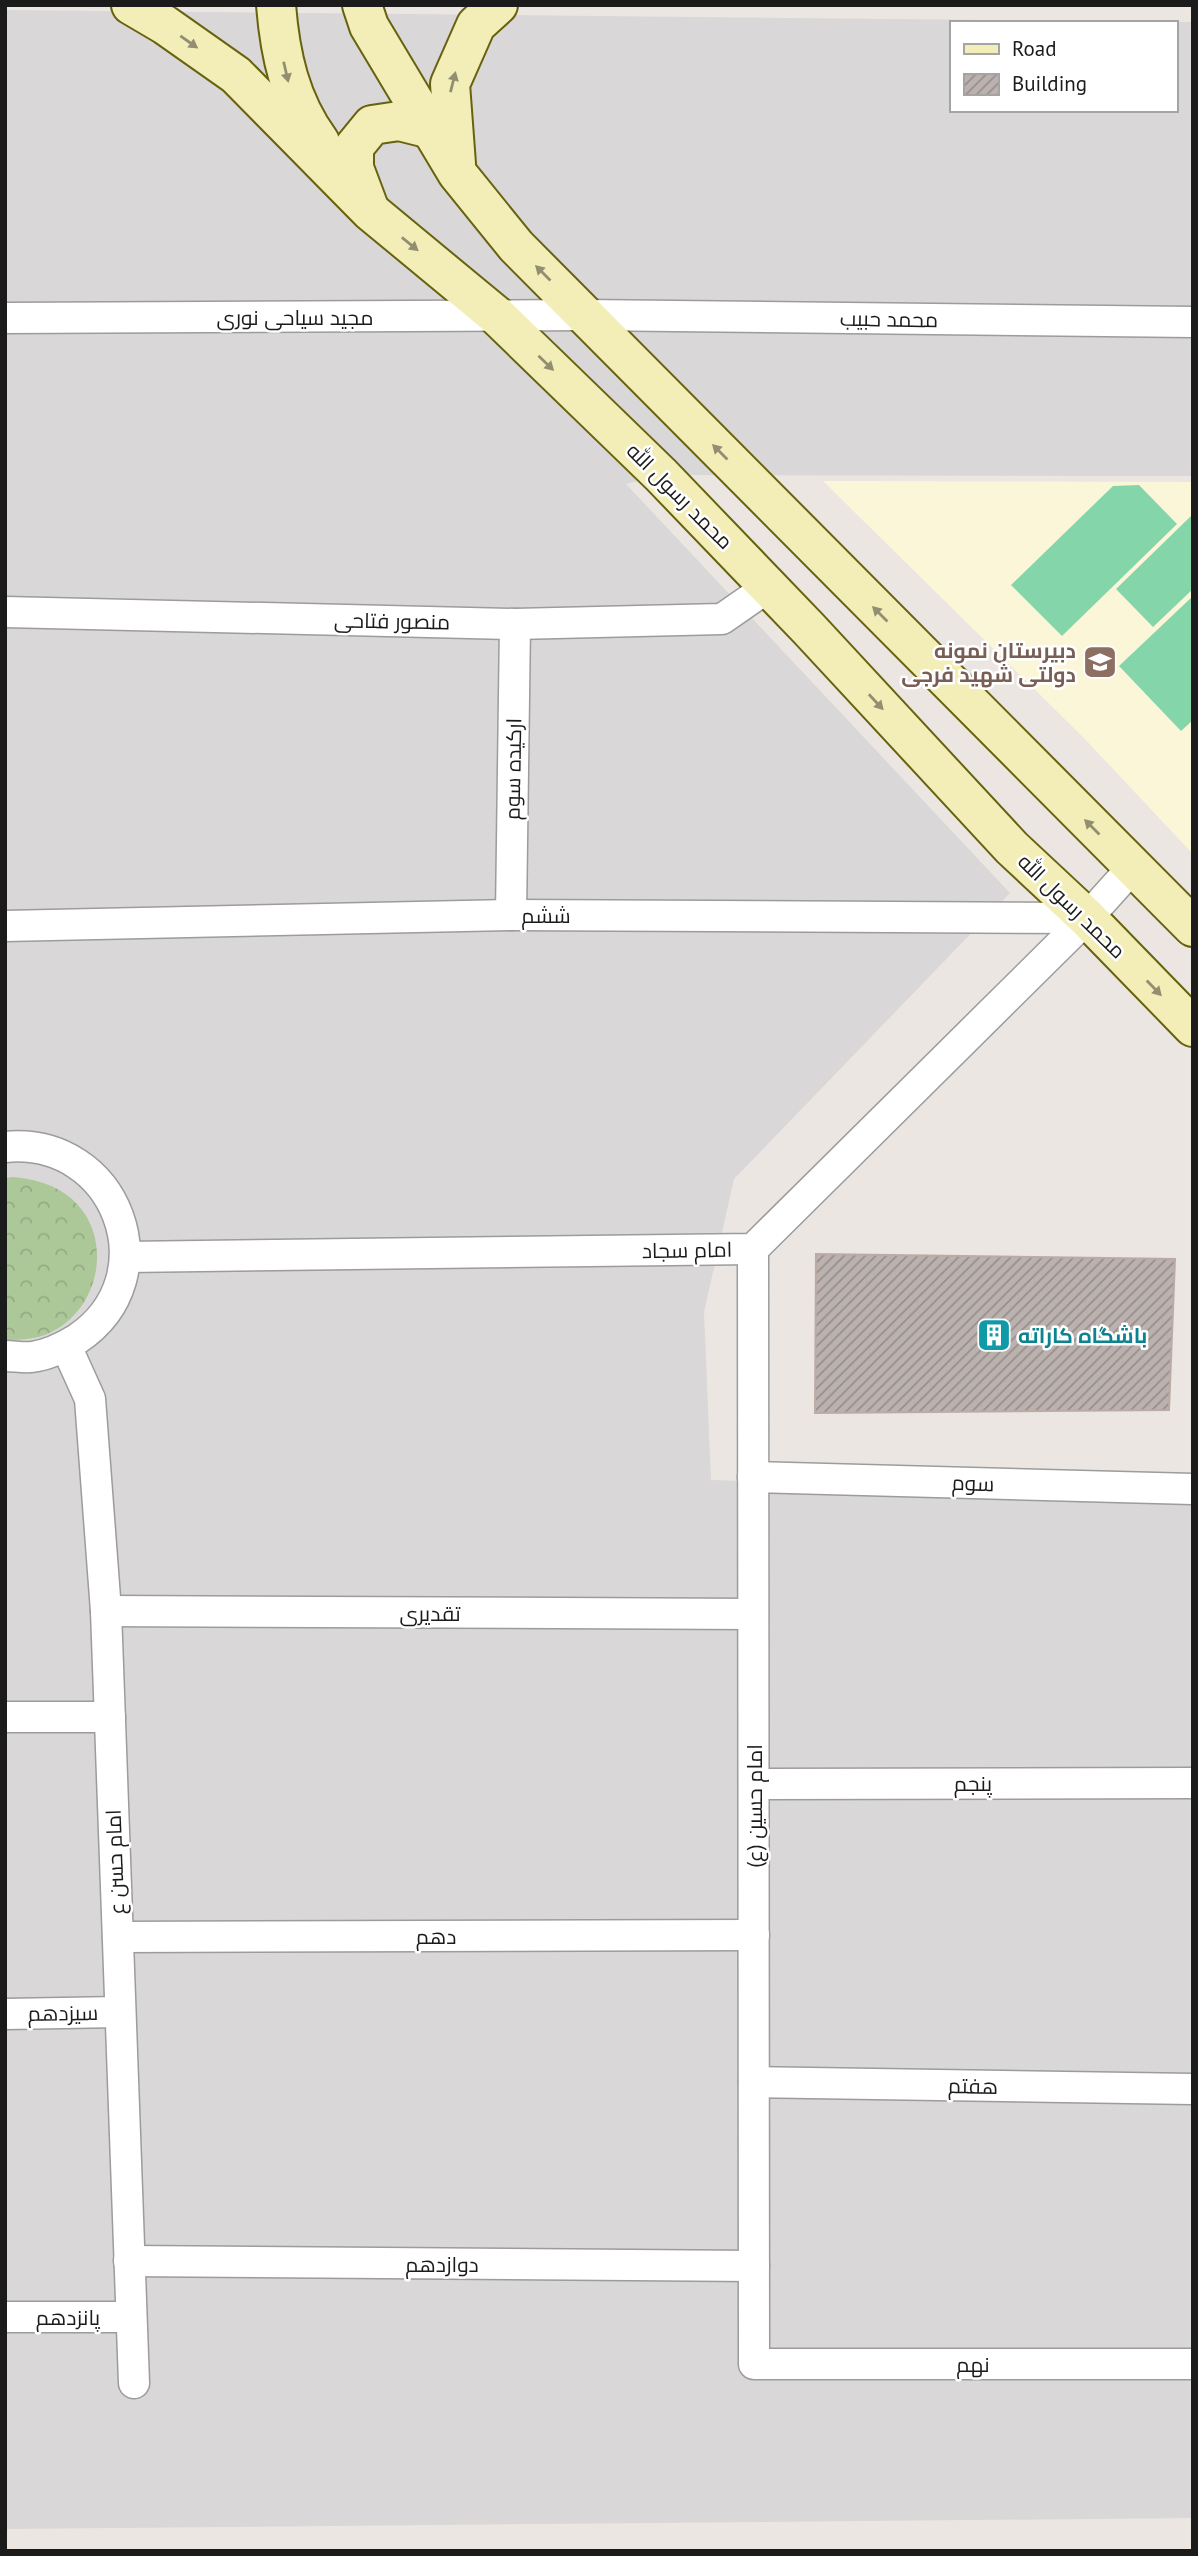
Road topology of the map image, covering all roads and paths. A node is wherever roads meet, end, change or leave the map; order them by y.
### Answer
1 (131, 5) edge
2 (276, 5) edge
3 (362, 5) edge
4 (498, 5) edge
5 (431, 129) junction
6 (457, 173) junction
7 (370, 212) junction
8 (584, 315) junction
9 (497, 316) junction
10 (5, 318) edge
11 (1193, 323) edge
12 (768, 587) junction
13 (5, 612) edge
14 (515, 624) junction
15 (1132, 868) junction
16 (511, 915) junction
17 (1087, 918) junction
18 (5, 926) edge
19 (1193, 927) edge
20 (1193, 1027) edge
21 (5, 1147) edge
22 (753, 1249) junction
23 (125, 1257) junction
24 (66, 1346) junction
25 (5, 1356) edge
26 (753, 1476) junction
27 (1193, 1489) edge
28 (106, 1611) junction
29 (753, 1614) junction
30 (5, 1717) edge
31 (110, 1717) junction
32 (1193, 1783) edge
33 (754, 1784) junction
34 (754, 1935) junction
35 (118, 1937) junction
36 (120, 2012) junction
37 (5, 2014) edge
38 (754, 2082) junction
39 (1193, 2089) edge
40 (129, 2261) junction
41 (754, 2266) junction
42 (5, 2317) edge
43 (131, 2317) junction
44 (754, 2364) joint
45 (1193, 2364) edge
46 (134, 2383) dead end

1 -> 7 street, محمد رسول الله
2 -> 7 street
3 - 5 street
6 -> 4 street
5 - 6 street
5 - 7 street
8 -> 6 street
7 -> 9 street, محمد رسول الله
8 - 9 street, مجید سیاحی نوری
8 - 11 street, محمد حبیب
15 -> 8 street
9 - 10 street, مجید سیاحی نوری
9 -> 12 street, محمد رسول الله
12 - 14 street, منصور فتاحی
12 -> 17 street, محمد رسول الله
13 - 14 street, منصور فتاحی
14 - 16 street, ارکیده سوم
15 - 17 street, امام سجاد
15 - 19 street
16 - 17 street, ششم
16 - 18 street, ششم
17 -> 20 street, محمد رسول الله
17 - 22 street, امام سجاد
21 - 23 street
22 - 23 street, امام سجاد
22 - 26 street, امام حسین (ع)
23 - 24 street
24 - 25 street
24 - 28 street, امام حسن ع
26 - 27 street, سوم
26 - 29 street, امام حسین (ع)
28 - 29 street, تقدیری
28 - 31 street, امام حسن ع
29 - 33 street, امام حسین (ع)
30 - 31 street
31 - 35 street, امام حسن ع
32 - 33 street, پنجم
33 - 34 street, امام حسین (ع)
34 - 35 street, دهم
34 - 38 street, امام حسین (ع)
35 - 36 street, امام حسن ع
36 - 37 street, سیزدهم
36 - 40 street, امام حسن ع
38 - 39 street, هفتم
38 - 41 street, امام حسین (ع)
40 - 41 street, دوازدهم
40 - 43 street, امام حسن ع
41 - 44 street, امام حسین (ع)
42 - 43 street, پانزدهم
43 - 46 street, امام حسن ع
44 - 45 street, نهم

